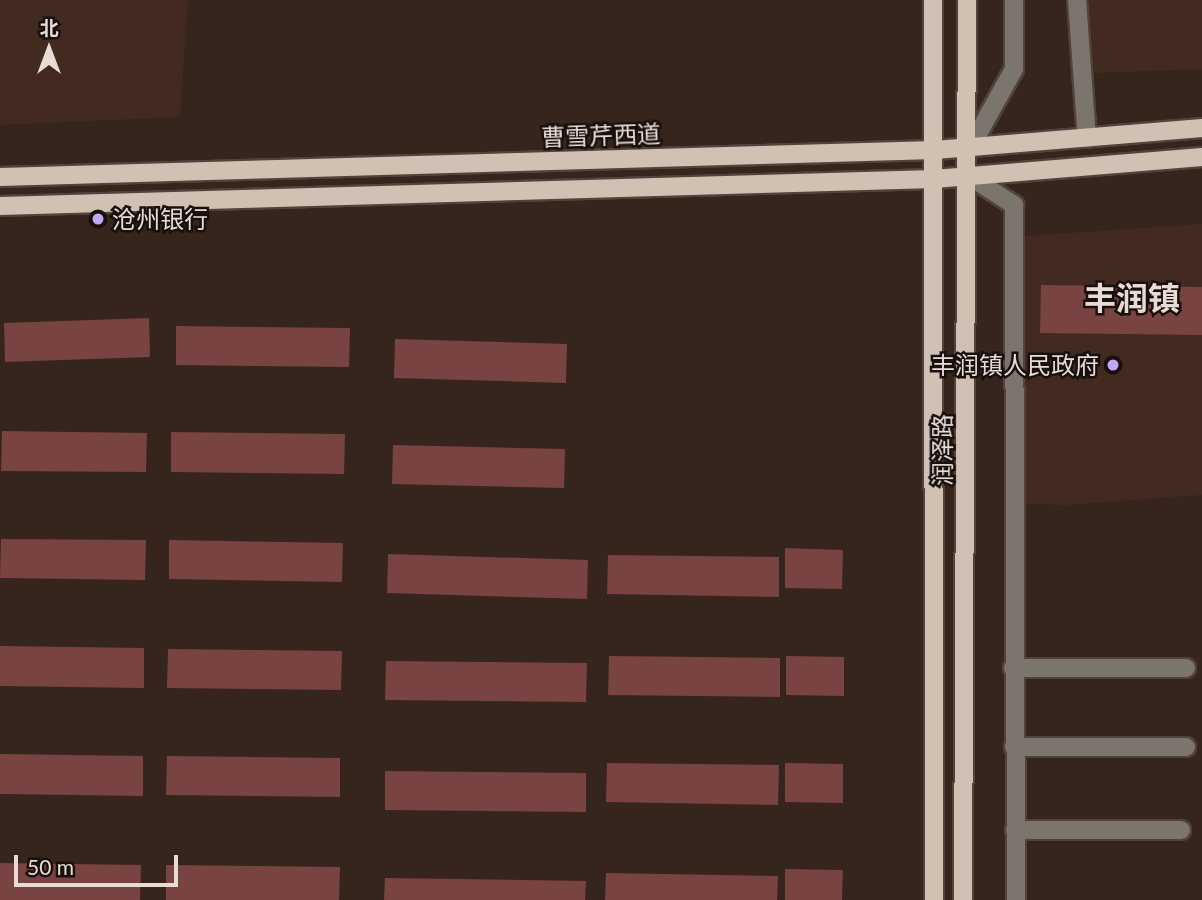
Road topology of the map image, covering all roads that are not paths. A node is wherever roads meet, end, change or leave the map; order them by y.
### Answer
1 (933, 0) edge
2 (967, 0) edge
3 (1014, 0) edge
4 (1077, 0) edge
5 (1202, 128) edge
6 (1087, 138) junction
7 (970, 148) junction
8 (935, 150) junction
9 (1202, 158) edge
10 (969, 176) junction
11 (0, 177) edge
12 (934, 179) junction
13 (0, 206) edge
14 (1013, 668) junction
15 (1186, 668) dead end
16 (1014, 747) junction
17 (1186, 747) dead end
18 (1015, 830) junction
19 (1181, 830) dead end
20 (934, 900) edge
21 (963, 900) edge
22 (1016, 900) edge

1 - 8 main road, 润泽路
2 - 7 main road, 润泽路
3 - 7 street
4 - 6 street
5 - 6 main road, 曹雪芹西道
6 - 7 main road, 曹雪芹西道
7 - 8 main road, 曹雪芹西道
7 - 10 main road, 润泽路
8 - 11 main road, 曹雪芹西道
8 - 12 main road, 润泽路
9 - 10 main road
10 - 12 main road
10 - 14 street
10 - 21 main road, 润泽路
12 - 13 main road
12 - 20 main road, 润泽路
14 - 15 street
14 - 16 street
16 - 17 street
16 - 18 street
18 - 19 street
18 - 22 street

